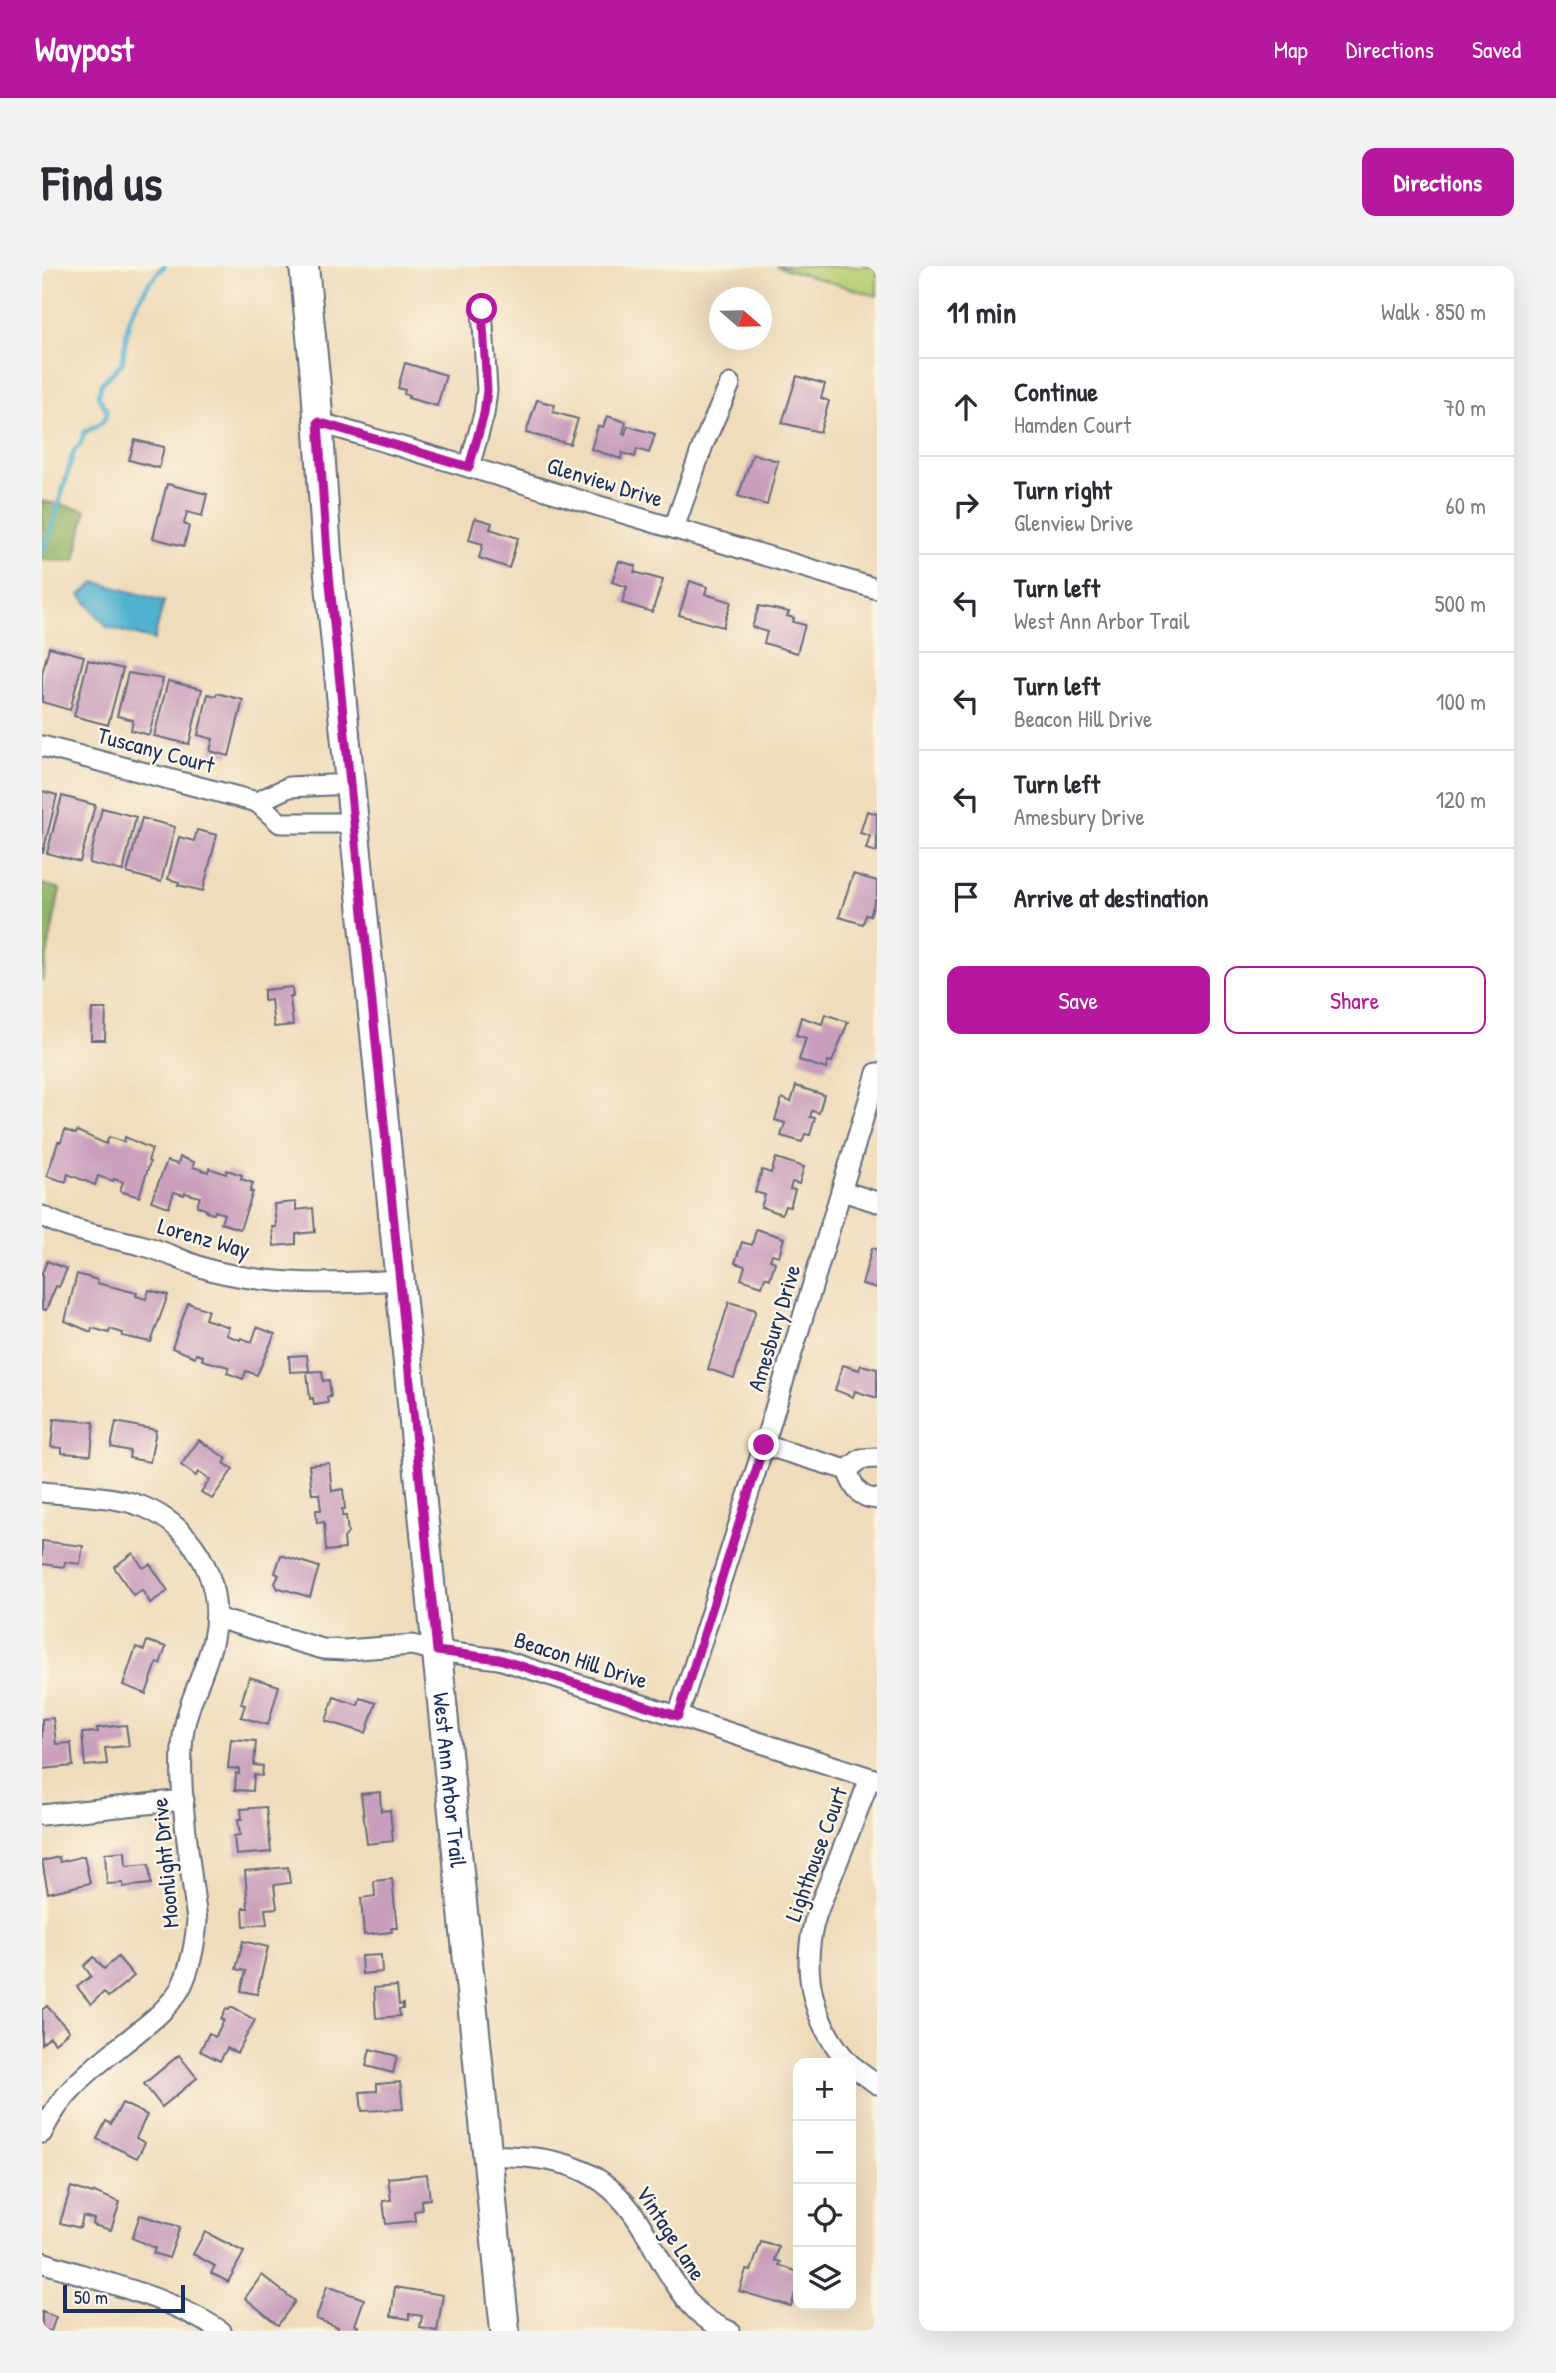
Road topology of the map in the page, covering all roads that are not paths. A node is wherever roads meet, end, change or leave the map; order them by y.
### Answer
1 (304, 266) edge
2 (482, 309) dead end
3 (730, 384) dead end
4 (318, 422) junction
5 (469, 467) junction
6 (674, 528) junction
7 (877, 589) edge
8 (42, 746) edge
9 (350, 784) junction
10 (257, 802) junction
11 (354, 823) junction
12 (877, 1073) edge
13 (842, 1191) junction
14 (877, 1202) edge
15 (42, 1216) edge
16 (400, 1280) junction
17 (764, 1445) junction
18 (877, 1458) edge
19 (846, 1470) junction
20 (42, 1492) edge
21 (877, 1499) edge
22 (216, 1618) junction
23 (437, 1651) junction
24 (678, 1716) junction
25 (874, 1779) edge
26 (184, 1800) junction
27 (42, 1815) edge
28 (845, 2058) edge
29 (856, 2068) edge
30 (877, 2084) edge
31 (42, 2133) edge
32 (488, 2155) junction
33 (42, 2262) edge
34 (221, 2331) edge
35 (505, 2331) edge
36 (729, 2331) edge

1 - 4 street, West Ann Arbor Trail
2 - 5 street
3 - 6 street
4 - 5 street, Glenview Drive
4 - 9 street, West Ann Arbor Trail
5 - 6 street, Glenview Drive
6 - 7 street, Glenview Drive
8 - 10 street, Tuscany Court
9 - 10 street
9 - 11 street, West Ann Arbor Trail
10 - 11 street, Tuscany Court
11 - 16 street, West Ann Arbor Trail
12 - 13 street, Amesbury Drive
13 - 14 street
13 - 17 street, Amesbury Drive
15 - 16 street, Lorenz Way
16 - 23 street, West Ann Arbor Trail
17 - 19 street
17 - 24 street, Amesbury Drive
18 - 19 street
19 - 21 street
20 - 22 street
22 - 23 street, Beacon Hill Drive
22 - 26 street, Moonlight Drive
23 - 24 street, Beacon Hill Drive
23 - 32 street, West Ann Arbor Trail
24 - 25 street, Beacon Hill Drive
25 - 28 street, Lighthouse Court
26 - 27 street
26 - 31 street, Moonlight Drive
29 - 30 street, Lighthouse Court
32 - 35 street, West Ann Arbor Trail
32 - 36 street, Vintage Lane
33 - 34 street

